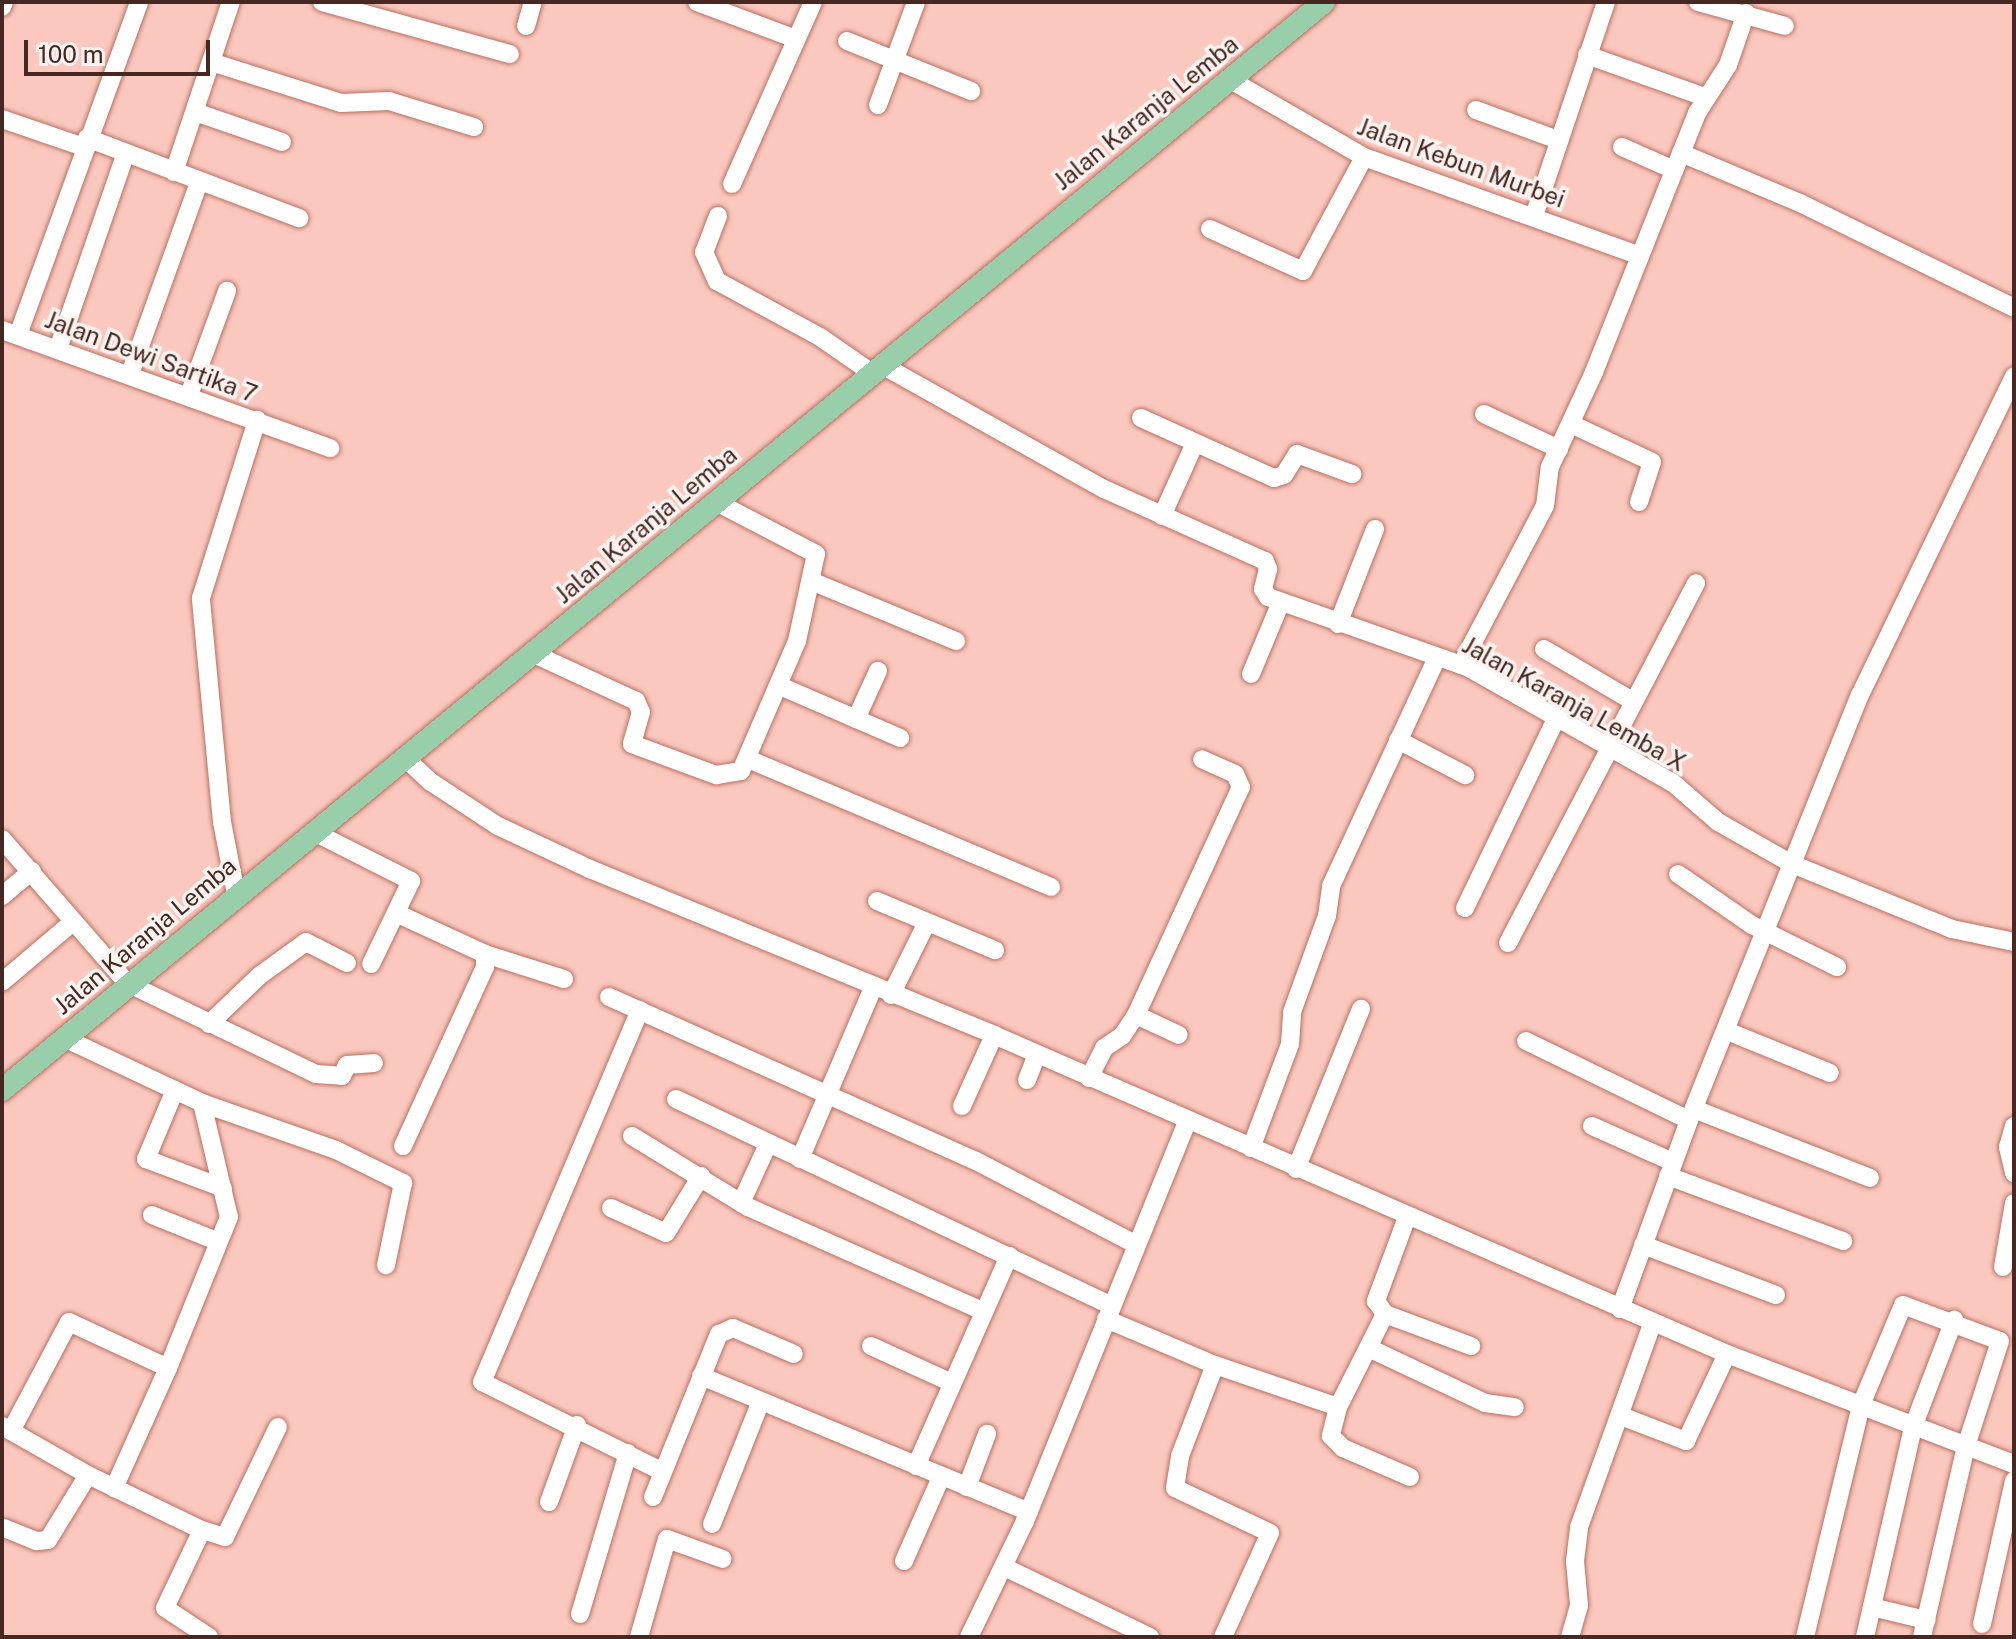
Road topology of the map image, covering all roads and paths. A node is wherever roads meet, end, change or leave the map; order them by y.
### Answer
1 (139, 2) edge
2 (231, 2) edge
3 (322, 2) edge
4 (533, 2) edge
5 (697, 2) edge
6 (813, 2) edge
7 (916, 2) edge
8 (1324, 2) edge
9 (1606, 2) edge
10 (1698, 2) edge
11 (380, 10) edge
12 (1746, 13) junction
13 (526, 26) dead end
14 (1785, 26) dead end
15 (796, 39) junction
16 (847, 41) dead end
17 (510, 54) dead end
18 (1587, 55) junction
19 (894, 61) junction
20 (211, 62) junction
21 (1229, 79) junction
22 (971, 91) dead end
23 (1704, 97) junction
24 (878, 105) dead end
25 (1476, 110) dead end
26 (195, 112) junction
27 (2, 119) edge
28 (474, 127) dead end
29 (1558, 140) junction
30 (86, 142) junction
31 (282, 142) dead end
32 (1622, 147) dead end
33 (126, 153) junction
34 (1364, 157) junction
35 (1677, 162) junction
36 (174, 172) junction
37 (199, 182) junction
38 (732, 184) dead end
39 (718, 216) dead end
40 (1534, 216) junction
41 (299, 218) dead end
42 (1210, 229) dead end
43 (1640, 256) junction
44 (227, 291) dead end
45 (2014, 308) edge
46 (10, 332) edge
47 (58, 349) junction
48 (877, 369) junction
49 (130, 374) junction
50 (2014, 376) edge
51 (189, 395) junction
52 (1484, 414) dead end
53 (1141, 418) dead end
54 (257, 420) junction
55 (1571, 424) junction
56 (1195, 443) junction
57 (330, 448) dead end
58 (1559, 449) junction
59 (1352, 474) dead end
60 (716, 502) junction
61 (1639, 502) dead end
62 (1162, 516) junction
63 (1375, 529) dead end
64 (811, 581) junction
65 (1696, 583) dead end
66 (1281, 602) junction
67 (1338, 624) junction
68 (956, 641) dead end
69 (1544, 649) dead end
70 (532, 653) junction
71 (1436, 660) junction
72 (1461, 665) junction
73 (878, 671) dead end
74 (1251, 674) dead end
75 (780, 686) junction
76 (1634, 702) junction
77 (856, 719) junction
78 (1555, 721) junction
79 (900, 738) dead end
80 (1398, 740) junction
81 (1608, 750) junction
82 (405, 758) junction
83 (748, 759) junction
84 (1202, 759) dead end
85 (1465, 775) dead end
86 (314, 832) junction
87 (2, 839) edge
88 (1792, 864) junction
89 (32, 871) junction
90 (1678, 874) dead end
91 (1051, 887) dead end
92 (236, 894) junction
93 (2, 896) edge
94 (877, 901) dead end
95 (1465, 908) dead end
96 (396, 913) junction
97 (73, 922) junction
98 (927, 922) junction
99 (1763, 932) junction
100 (2014, 942) edge
101 (1508, 943) dead end
102 (995, 950) dead end
103 (485, 954) junction
104 (347, 963) dead end
105 (371, 964) dead end
106 (1837, 967) dead end
107 (564, 979) dead end
108 (2, 982) edge
109 (127, 983) junction
110 (882, 992) junction
111 (609, 997) dead end
112 (1361, 1009) dead end
113 (640, 1010) junction
114 (1136, 1015) junction
115 (209, 1024) junction
116 (1727, 1031) junction
117 (994, 1035) junction
118 (1179, 1035) dead end
119 (64, 1038) junction
120 (1526, 1041) dead end
121 (1037, 1054) junction
122 (374, 1063) dead end
123 (1830, 1073) dead end
124 (1089, 1078) junction
125 (1027, 1080) dead end
126 (2, 1090) edge
127 (175, 1090) junction
128 (829, 1095) junction
129 (676, 1099) dead end
130 (202, 1103) junction
131 (962, 1106) dead end
132 (1691, 1115) junction
133 (1187, 1123) junction
134 (1592, 1126) dead end
135 (2014, 1126) edge
136 (632, 1136) dead end
137 (768, 1144) junction
138 (403, 1146) dead end
139 (1251, 1148) junction
140 (800, 1159) junction
141 (1296, 1169) junction
142 (1670, 1169) junction
143 (2014, 1173) edge
144 (701, 1176) junction
145 (1870, 1178) dead end
146 (223, 1188) junction
147 (741, 1203) junction
148 (2014, 1203) edge
149 (611, 1208) dead end
150 (152, 1215) dead end
151 (1407, 1217) junction
152 (1843, 1241) dead end
153 (219, 1242) junction
154 (1135, 1244) junction
155 (1643, 1245) junction
156 (1009, 1256) junction
157 (386, 1265) dead end
158 (2003, 1267) dead end
159 (1776, 1295) dead end
160 (1620, 1309) junction
161 (983, 1311) junction
162 (1108, 1312) junction
163 (1385, 1314) junction
164 (1954, 1320) junction
165 (1653, 1322) junction
166 (871, 1346) dead end
167 (1471, 1346) dead end
168 (1371, 1349) junction
169 (794, 1354) dead end
170 (1727, 1354) junction
171 (1215, 1365) junction
172 (168, 1368) junction
173 (701, 1376) junction
174 (950, 1382) junction
175 (761, 1401) junction
176 (1861, 1405) junction
177 (1338, 1407) junction
178 (1515, 1407) dead end
179 (1621, 1416) junction
180 (577, 1425) junction
181 (278, 1427) dead end
182 (1913, 1427) junction
183 (6, 1428) edge
184 (987, 1434) dead end
185 (1966, 1446) junction
186 (628, 1453) junction
187 (2014, 1464) edge
188 (916, 1466) junction
189 (663, 1472) junction
190 (88, 1475) junction
191 (941, 1477) junction
192 (1410, 1477) dead end
193 (2014, 1481) edge
194 (967, 1487) junction
195 (114, 1488) junction
196 (653, 1497) dead end
197 (549, 1502) dead end
198 (1029, 1512) junction
199 (712, 1524) dead end
200 (4, 1528) edge
201 (202, 1530) junction
202 (723, 1559) dead end
203 (904, 1561) dead end
204 (1004, 1567) junction
205 (1872, 1607) junction
206 (580, 1614) dead end
207 (1982, 1624) dead end
208 (1924, 1628) edge
209 (209, 1637) edge
210 (639, 1637) edge
211 (969, 1637) edge
212 (1150, 1637) edge
213 (1223, 1637) edge
214 (1570, 1637) edge
215 (1805, 1637) edge
216 (1865, 1637) edge

1 - 30 street, Jalan Dewi Sartika 7
2 - 20 street
3 - 11 street
4 - 13 street
5 - 15 street
6 - 15 street
7 - 19 street
8 - 21 main road, Jalan Karanja Lemba
9 - 18 street
10 - 12 street
11 - 17 street
12 - 14 street
12 - 23 street
15 - 38 street
16 - 19 street
18 - 23 street
18 - 29 street
19 - 22 street
19 - 24 street
20 - 26 street
20 - 28 street
21 - 34 street, Jalan Kebun Murbei
21 - 48 main road, Jalan Karanja Lemba
23 - 35 street
25 - 29 street
26 - 31 street
26 - 36 street
27 - 30 street
29 - 40 street
30 - 33 street
30 - 46 street, Jalan Dewi Sartika 7
32 - 35 street
33 - 36 street
33 - 47 street
34 - 40 street, Jalan Kebun Murbei
34 - 42 street
35 - 43 street
35 - 45 street
36 - 37 street
37 - 41 street
37 - 49 street
39 - 48 street
40 - 43 street, Jalan Kebun Murbei
43 - 55 street
44 - 51 street
46 - 47 street, Jalan Dewi Sartika 7
47 - 49 street, Jalan Dewi Sartika 7
48 - 60 main road, Jalan Karanja Lemba
48 - 62 street
49 - 51 street, Jalan Dewi Sartika 7
50 - 88 street
51 - 54 street, Jalan Dewi Sartika 7
52 - 58 street
53 - 56 street
54 - 57 street, Jalan Dewi Sartika 7
54 - 92 street
55 - 58 street
55 - 61 street
56 - 59 street
56 - 62 street
58 - 72 street
60 - 64 street
60 - 70 main road, Jalan Karanja Lemba
62 - 66 street
63 - 67 street
64 - 68 street
64 - 75 street
65 - 76 street
66 - 67 street, Jalan Karanja Lemba X
66 - 74 street
67 - 71 street, Jalan Karanja Lemba X
69 - 76 street
70 - 82 main road, Jalan Karanja Lemba
70 - 83 street
71 - 72 street, Jalan Karanja Lemba X
71 - 80 street
72 - 78 street, Jalan Karanja Lemba X
73 - 77 street
75 - 77 street
75 - 83 street
76 - 81 street
77 - 79 street
78 - 81 street, Jalan Karanja Lemba X
78 - 95 street
80 - 85 street
80 - 139 street
81 - 88 street, Jalan Karanja Lemba X
81 - 101 street
82 - 86 main road, Jalan Karanja Lemba
82 - 110 street
83 - 91 street
84 - 114 street
86 - 92 main road, Jalan Karanja Lemba
86 - 96 street
87 - 89 street
88 - 99 street
88 - 100 street, Jalan Karanja Lemba X
89 - 93 street
89 - 97 street
90 - 99 street
92 - 109 main road, Jalan Karanja Lemba
94 - 98 street
96 - 103 street
96 - 105 street
97 - 108 street
97 - 109 street
98 - 102 street
98 - 110 street
99 - 106 street
99 - 116 street
103 - 107 street
103 - 138 street
104 - 115 street
109 - 115 street
109 - 119 main road, Jalan Karanja Lemba
110 - 117 street
110 - 128 street
111 - 113 street
112 - 141 street
113 - 128 street
113 - 180 street
114 - 118 street
114 - 124 street
115 - 122 street
116 - 123 street
116 - 132 street
117 - 121 street
117 - 131 street
119 - 126 main road, Jalan Karanja Lemba
119 - 127 street
120 - 132 street
121 - 124 street
121 - 125 street
124 - 133 street
127 - 130 street
127 - 146 street
128 - 140 street
128 - 154 street
129 - 137 street
130 - 146 street
130 - 157 street
132 - 142 street
132 - 145 street
133 - 139 street
133 - 154 street
134 - 142 street
135 - 143 street
136 - 144 street
137 - 140 street
137 - 147 street
139 - 141 street
140 - 156 street
141 - 151 street
142 - 152 street
142 - 155 street
144 - 147 street
144 - 149 street
146 - 153 street
147 - 161 street
148 - 158 street
150 - 153 street
151 - 160 street
151 - 163 street
153 - 172 street
154 - 162 street
155 - 159 street
155 - 160 street
156 - 161 street
156 - 162 street
160 - 165 street
161 - 174 street
162 - 171 street
162 - 198 street
163 - 167 street
163 - 168 street
164 - 176 street
164 - 182 street
164 - 185 street
165 - 170 street
165 - 179 street
166 - 174 street
168 - 177 street
168 - 178 street
169 - 173 street
170 - 176 street
170 - 179 street
171 - 177 street
171 - 213 street
172 - 183 street
172 - 195 street
173 - 175 street
173 - 189 street
174 - 188 street
175 - 188 street
175 - 199 street
176 - 182 street
176 - 215 street
177 - 192 street
179 - 214 street
180 - 186 street
180 - 197 street
181 - 201 street
182 - 185 street
182 - 205 street
183 - 190 street
184 - 194 street
185 - 187 street
185 - 208 street
186 - 189 street
186 - 206 street
188 - 191 street
189 - 196 street
190 - 195 street
190 - 200 street
191 - 194 street
191 - 203 street
193 - 207 street
194 - 198 street
195 - 201 street
198 - 204 street
201 - 209 street
202 - 210 street
204 - 211 street
204 - 212 street
205 - 208 street
205 - 216 street

